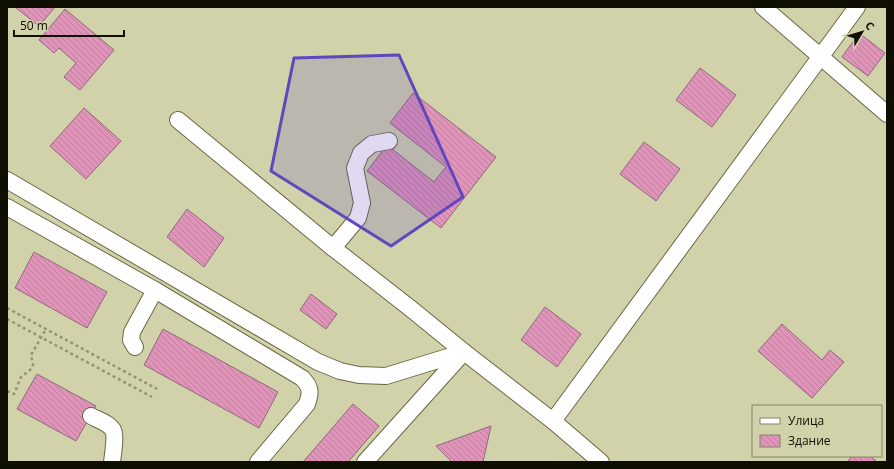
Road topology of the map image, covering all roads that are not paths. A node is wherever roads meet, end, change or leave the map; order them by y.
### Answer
1 (762, 7) edge
2 (857, 7) edge
3 (821, 57) junction
4 (887, 114) edge
5 (178, 120) dead end
6 (389, 141) dead end
7 (7, 180) edge
8 (7, 207) edge
9 (333, 248) junction
10 (155, 290) junction
11 (135, 347) dead end
12 (464, 352) junction
13 (91, 416) dead end
14 (553, 421) junction
15 (112, 462) edge
16 (258, 462) edge
17 (365, 462) edge
18 (602, 462) edge

1 - 3 street
2 - 3 street
3 - 4 street
3 - 14 street
5 - 9 street
6 - 9 street
7 - 12 street
8 - 10 street
9 - 12 street
10 - 11 street
10 - 16 street
12 - 14 street
12 - 17 street
13 - 15 street
14 - 18 street

